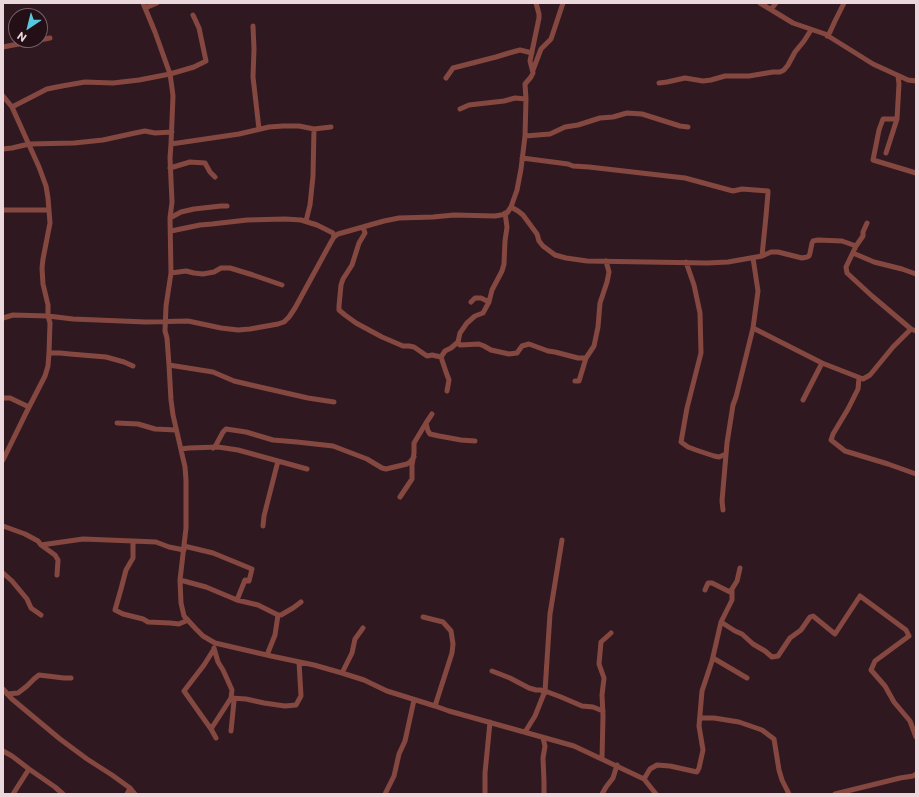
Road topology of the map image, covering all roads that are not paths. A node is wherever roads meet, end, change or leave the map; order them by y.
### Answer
1 (157, 3) edge
2 (536, 3) edge
3 (563, 3) edge
4 (760, 3) edge
5 (776, 3) edge
6 (844, 3) edge
7 (144, 5) edge
8 (772, 10) junction
9 (193, 15) dead end
10 (253, 26) dead end
11 (811, 30) junction
12 (827, 36) junction
13 (50, 38) dead end
14 (3, 47) edge
15 (532, 53) junction
16 (533, 70) junction
17 (170, 74) junction
18 (898, 76) junction
19 (446, 78) dead end
20 (916, 82) edge
21 (659, 83) dead end
22 (3, 96) edge
23 (526, 99) junction
24 (12, 107) junction
25 (460, 109) dead end
26 (897, 119) junction
27 (331, 127) dead end
28 (688, 127) dead end
29 (258, 129) junction
30 (314, 129) junction
31 (172, 132) junction
32 (525, 136) junction
33 (29, 144) junction
34 (172, 144) junction
35 (3, 149) edge
36 (886, 153) dead end
37 (522, 158) junction
38 (170, 168) junction
39 (916, 173) edge
40 (215, 177) dead end
41 (227, 206) dead end
42 (511, 207) junction
43 (3, 210) edge
44 (49, 210) junction
45 (505, 213) junction
46 (170, 218) junction
47 (306, 221) junction
48 (867, 223) dead end
49 (363, 227) junction
50 (171, 231) junction
51 (334, 237) junction
52 (856, 246) junction
53 (853, 253) junction
54 (762, 256) junction
55 (754, 258) junction
56 (606, 261) junction
57 (686, 262) junction
58 (171, 273) junction
59 (916, 274) edge
60 (282, 285) dead end
61 (471, 302) dead end
62 (489, 302) junction
63 (48, 316) junction
64 (3, 318) edge
65 (166, 322) junction
66 (753, 328) junction
67 (913, 330) edge
68 (458, 342) junction
69 (49, 353) junction
70 (441, 356) junction
71 (586, 358) junction
72 (822, 363) junction
73 (170, 365) junction
74 (133, 366) dead end
75 (858, 378) junction
76 (575, 381) dead end
77 (447, 390) dead end
78 (3, 398) edge
79 (803, 400) dead end
80 (334, 402) dead end
81 (29, 407) junction
82 (432, 414) dead end
83 (117, 423) dead end
84 (426, 423) junction
85 (176, 430) junction
86 (475, 441) dead end
87 (213, 448) junction
88 (181, 449) junction
89 (726, 454) junction
90 (414, 457) junction
91 (3, 460) edge
92 (278, 461) junction
93 (307, 469) dead end
94 (916, 474) edge
95 (400, 497) dead end
96 (724, 510) dead end
97 (3, 526) edge
98 (263, 526) dead end
99 (562, 540) dead end
100 (133, 541) junction
101 (41, 545) junction
102 (184, 548) junction
103 (740, 568) dead end
104 (3, 573) edge
105 (57, 575) dead end
106 (180, 580) junction
107 (732, 589) junction
108 (705, 590) dead end
109 (238, 600) junction
110 (301, 602) dead end
111 (42, 615) dead end
112 (278, 615) junction
113 (423, 616) dead end
114 (188, 620) junction
115 (721, 622) junction
116 (363, 628) dead end
117 (611, 633) dead end
118 (214, 643) junction
119 (214, 649) junction
120 (267, 656) junction
121 (713, 658) junction
122 (299, 662) junction
123 (492, 671) dead end
124 (342, 673) junction
125 (71, 678) dead end
126 (747, 678) dead end
127 (3, 689) edge
128 (545, 692) junction
129 (7, 694) junction
130 (231, 698) junction
131 (414, 700) junction
132 (435, 706) junction
133 (603, 711) junction
134 (700, 718) junction
135 (490, 722) junction
136 (211, 729) junction
137 (231, 731) dead end
138 (525, 732) junction
139 (916, 737) edge
140 (216, 738) dead end
141 (543, 738) junction
142 (3, 751) edge
143 (602, 758) junction
144 (617, 766) junction
145 (29, 769) junction
146 (916, 774) edge
147 (644, 779) junction
148 (130, 788) junction
149 (13, 794) edge
150 (63, 794) edge
151 (127, 794) edge
152 (135, 794) edge
153 (385, 794) edge
154 (485, 794) edge
155 (544, 794) edge
156 (602, 794) edge
157 (656, 794) edge
158 (789, 794) edge
159 (835, 794) edge

1 - 7 street
2 - 15 street
3 - 16 street
4 - 8 street
5 - 8 street
6 - 12 street
7 - 17 street
8 - 11 street
9 - 17 street
10 - 29 street
11 - 12 street
11 - 21 street
12 - 18 street
13 - 14 street
15 - 16 street
15 - 19 street
16 - 23 street
17 - 24 street
17 - 31 street
18 - 20 street
18 - 26 street
22 - 24 street
23 - 25 street
23 - 32 street
24 - 33 street
26 - 36 street
26 - 39 street
27 - 30 street
28 - 32 street
29 - 30 street
29 - 34 street
30 - 47 street
31 - 33 street
31 - 34 street
32 - 37 street
33 - 35 street
33 - 44 street
34 - 38 street
37 - 42 street
37 - 54 street
38 - 40 street
38 - 46 street
41 - 46 street
42 - 45 street
42 - 56 street
43 - 44 street
44 - 63 street
45 - 49 street
45 - 62 street
46 - 50 street
47 - 50 street
47 - 51 street
48 - 52 street
49 - 51 street
49 - 70 street
50 - 58 street
51 - 65 street
52 - 53 street
52 - 54 street
53 - 59 street
53 - 67 street
54 - 55 street
55 - 57 street
55 - 66 street
56 - 57 street
56 - 71 street
57 - 89 street
58 - 60 street
58 - 65 street
61 - 62 street
62 - 68 street
63 - 64 street
63 - 65 street
63 - 69 street
65 - 73 street
66 - 72 street
66 - 89 street
67 - 75 street
68 - 70 street
68 - 71 street
69 - 74 street
69 - 81 street
70 - 77 street
71 - 76 street
72 - 75 street
72 - 79 street
73 - 80 street
73 - 85 street
75 - 94 street
78 - 81 street
81 - 91 street
82 - 84 street
83 - 85 street
84 - 86 street
84 - 90 street
85 - 88 street
87 - 88 street
87 - 90 street
87 - 92 street
88 - 102 street
89 - 96 street
90 - 95 street
92 - 93 street
92 - 98 street
97 - 101 street
99 - 128 street
100 - 101 street
100 - 102 street
100 - 114 street
101 - 105 street
102 - 106 street
102 - 109 street
103 - 107 street
104 - 111 street
106 - 109 street
106 - 114 street
107 - 108 street
107 - 115 street
109 - 112 street
110 - 112 street
112 - 120 street
113 - 132 street
114 - 118 street
115 - 121 street
115 - 139 street
116 - 124 street
117 - 133 street
118 - 119 street
118 - 120 street
119 - 130 street
119 - 136 street
120 - 122 street
121 - 126 street
121 - 134 street
122 - 124 street
122 - 130 street
123 - 128 street
124 - 131 street
125 - 129 street
127 - 129 street
128 - 133 street
128 - 138 street
129 - 148 street
130 - 136 street
130 - 137 street
131 - 132 street
131 - 153 street
132 - 135 street
133 - 143 street
134 - 147 street
134 - 158 street
135 - 138 street
135 - 154 street
136 - 140 street
138 - 141 street
141 - 143 street
141 - 155 street
142 - 145 street
143 - 144 street
144 - 147 street
144 - 156 street
145 - 149 street
145 - 150 street
146 - 159 street
147 - 157 street
148 - 151 street
148 - 152 street

